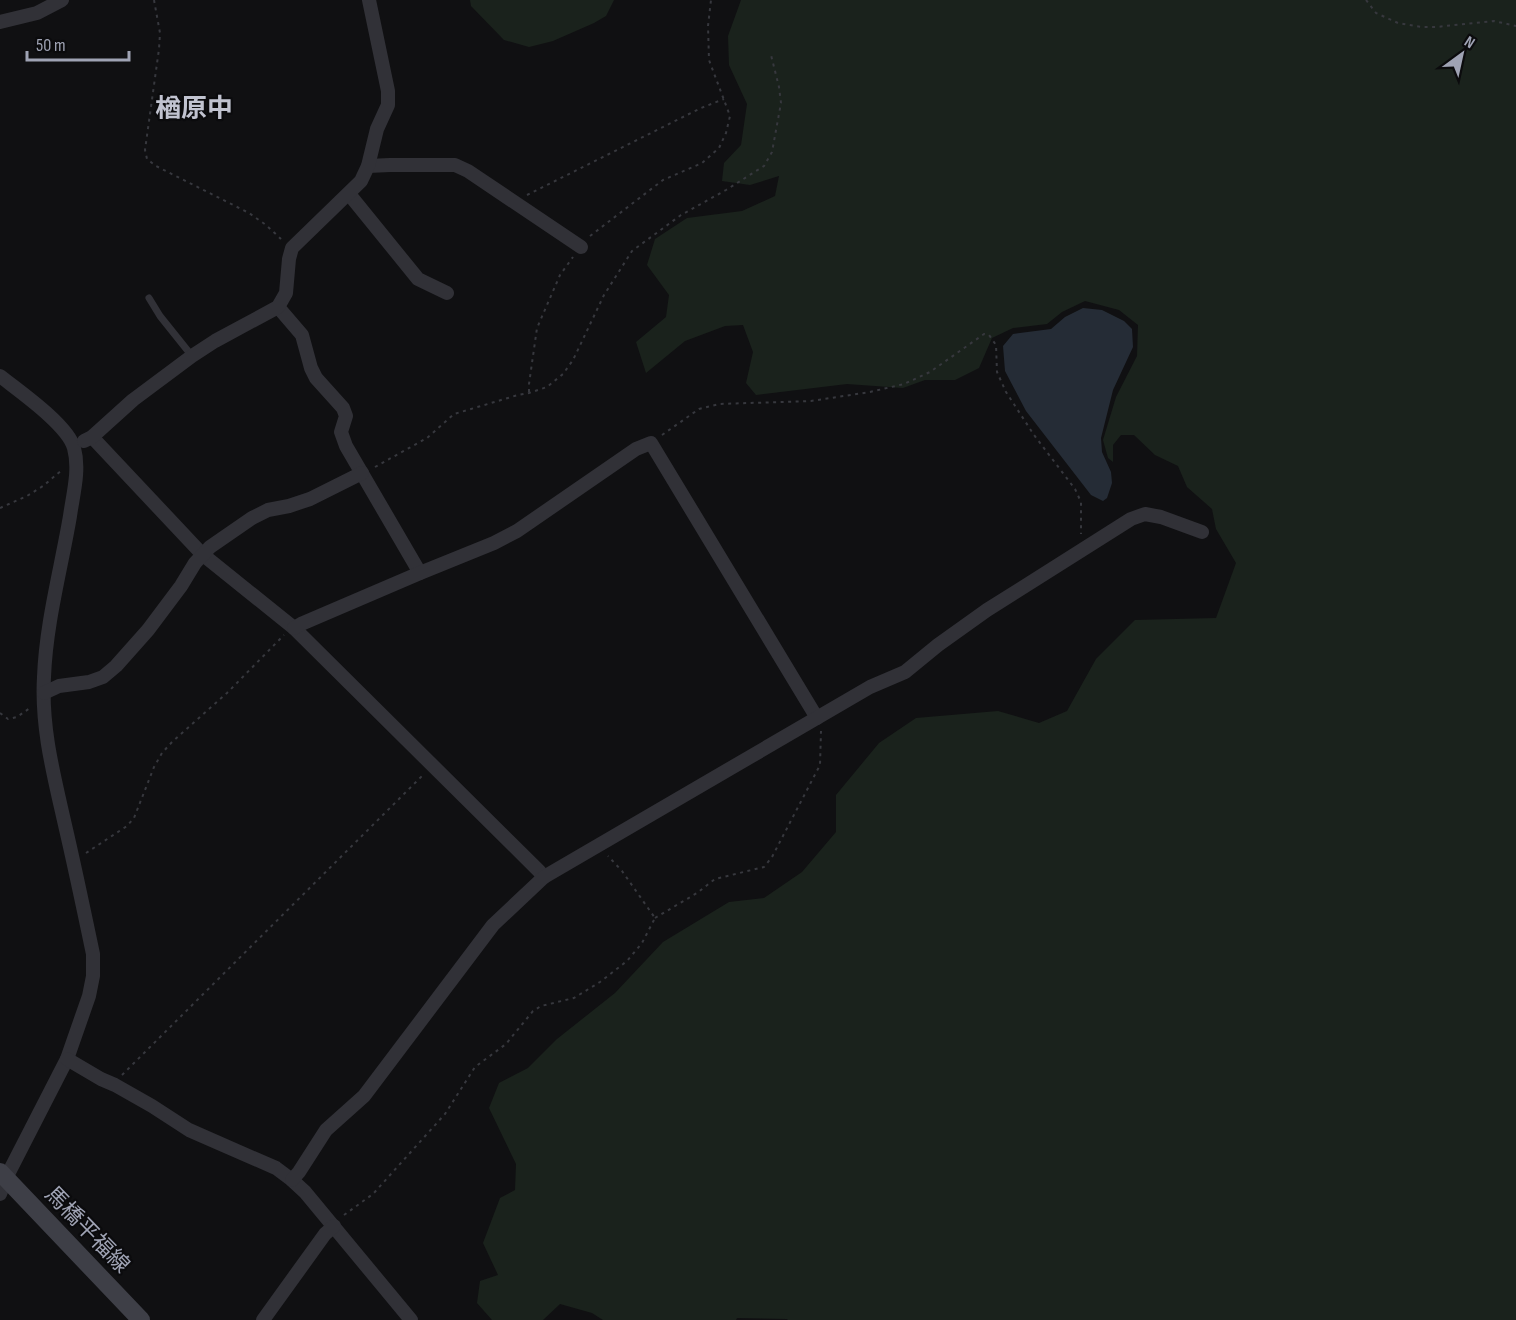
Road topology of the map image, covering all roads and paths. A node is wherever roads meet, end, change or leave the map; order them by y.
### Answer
1 (62, 0) edge
2 (154, 0) edge
3 (369, 0) edge
4 (711, 0) edge
5 (1366, 0) edge
6 (0, 22) edge
7 (1516, 26) edge
8 (771, 55) dead end
9 (724, 98) junction
10 (368, 166) junction
11 (349, 194) junction
12 (516, 204) junction
13 (581, 247) junction
14 (292, 248) junction
15 (447, 293) dead end
16 (149, 298) dead end
17 (278, 307) junction
18 (192, 356) junction
19 (0, 376) edge
20 (529, 393) junction
21 (92, 437) junction
22 (651, 443) junction
23 (75, 452) junction
24 (362, 473) junction
25 (0, 508) edge
26 (1202, 532) dead end
27 (1085, 548) junction
28 (202, 554) junction
29 (420, 573) junction
30 (294, 628) junction
31 (44, 693) junction
32 (0, 714) edge
33 (817, 718) junction
34 (432, 766) junction
35 (599, 846) junction
36 (73, 861) junction
37 (544, 878) junction
38 (655, 918) junction
39 (67, 1059) junction
40 (115, 1085) junction
41 (292, 1180) junction
42 (2, 1182) edge
43 (334, 1226) junction
44 (141, 1320) edge
45 (263, 1320) edge
46 (411, 1320) edge

1 - 6 street
2 - 14 path
3 - 10 street
4 - 9 path
5 - 7 path
8 - 20 path
9 - 12 path
9 - 13 path
10 - 11 street
10 - 12 street
11 - 14 street
11 - 15 street
12 - 13 street
13 - 20 path
14 - 17 street
16 - 18 lane
17 - 18 street
17 - 24 street
18 - 21 street
19 - 23 street
20 - 24 path
21 - 23 street
21 - 28 street
22 - 27 path
22 - 29 street
22 - 33 street
23 - 25 path
23 - 31 street
24 - 28 street
24 - 29 street
26 - 27 street
27 - 33 street
28 - 30 street
28 - 31 street
29 - 30 street
30 - 34 street
30 - 36 path
31 - 32 path
31 - 36 street
33 - 35 street
33 - 38 path
34 - 37 street
34 - 40 path
35 - 37 street
35 - 38 path
36 - 39 street
37 - 41 street
38 - 43 path
39 - 40 street
39 - 42 street
40 - 41 street
41 - 43 street
42 - 44 main road, 馬橋平福線
43 - 45 street
43 - 46 street

